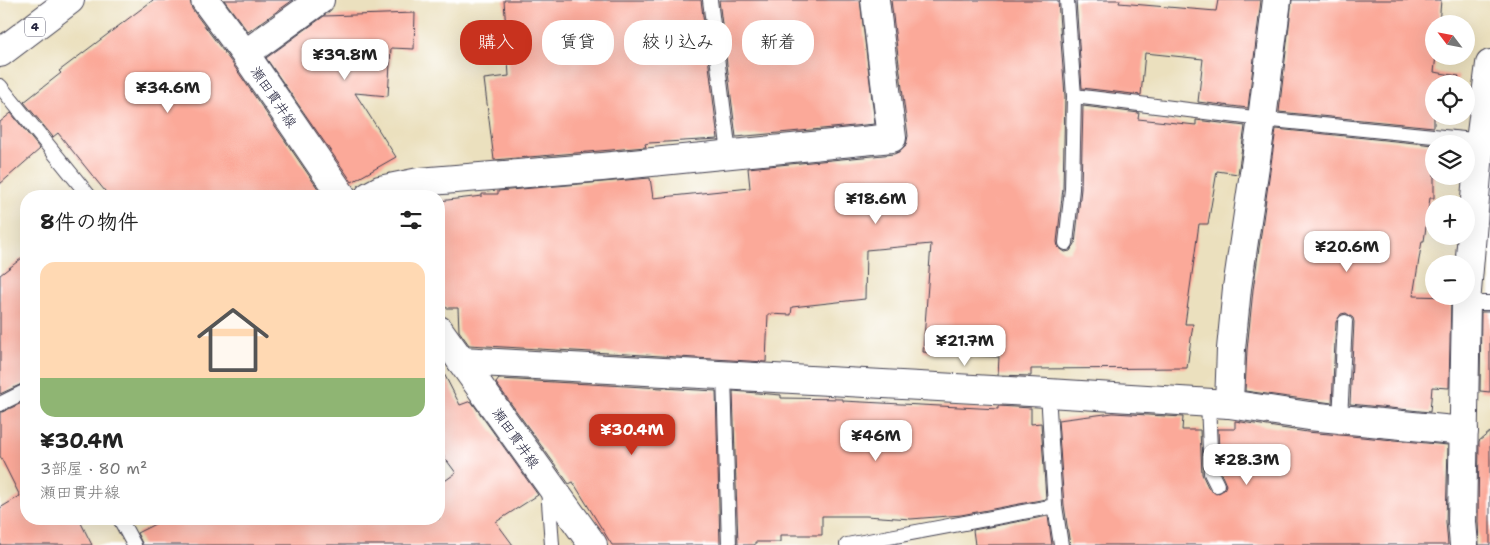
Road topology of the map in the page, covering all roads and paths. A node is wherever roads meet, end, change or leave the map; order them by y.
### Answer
1 (70, 0) edge
2 (205, 0) edge
3 (320, 0) edge
4 (710, 0) edge
5 (875, 0) edge
6 (1067, 0) edge
7 (1277, 0) edge
8 (0, 53) edge
9 (245, 54) junction
10 (1490, 64) edge
11 (0, 86) edge
12 (1074, 96) junction
13 (1262, 119) junction
14 (1485, 141) edge
15 (729, 154) junction
16 (83, 190) edge
17 (338, 190) edge
18 (380, 190) edge
19 (1066, 243) dead end
20 (1478, 303) edge
21 (1344, 322) dead end
22 (447, 346) edge
23 (724, 376) junction
24 (1048, 393) junction
25 (20, 394) edge
26 (1218, 403) junction
27 (0, 404) edge
28 (1340, 419) junction
29 (1464, 430) junction
30 (547, 483) junction
31 (1217, 485) dead end
32 (1055, 506) junction
33 (123, 525) edge
34 (134, 545) edge
35 (552, 545) edge
36 (593, 545) edge
37 (730, 545) edge
38 (846, 545) edge
39 (1062, 545) edge
40 (1464, 545) edge

1 - 8 street, 4
2 - 9 street, 瀬田貫井線
3 - 9 street
4 - 15 lane
5 - 15 street
6 - 12 lane
7 - 13 street
9 - 17 street, 瀬田貫井線
10 - 14 street
11 - 16 lane
12 - 13 lane
12 - 19 lane
13 - 14 lane
13 - 26 street
14 - 20 street
15 - 18 street
20 - 29 street
21 - 28 lane
22 - 23 street
22 - 30 street, 瀬田貫井線
23 - 24 street
23 - 37 lane
24 - 26 street
24 - 32 lane
25 - 27 lane
26 - 28 street
26 - 31 lane
28 - 29 street
29 - 40 street
30 - 35 lane
30 - 36 street, 瀬田貫井線
32 - 38 lane
32 - 39 lane
33 - 34 lane

